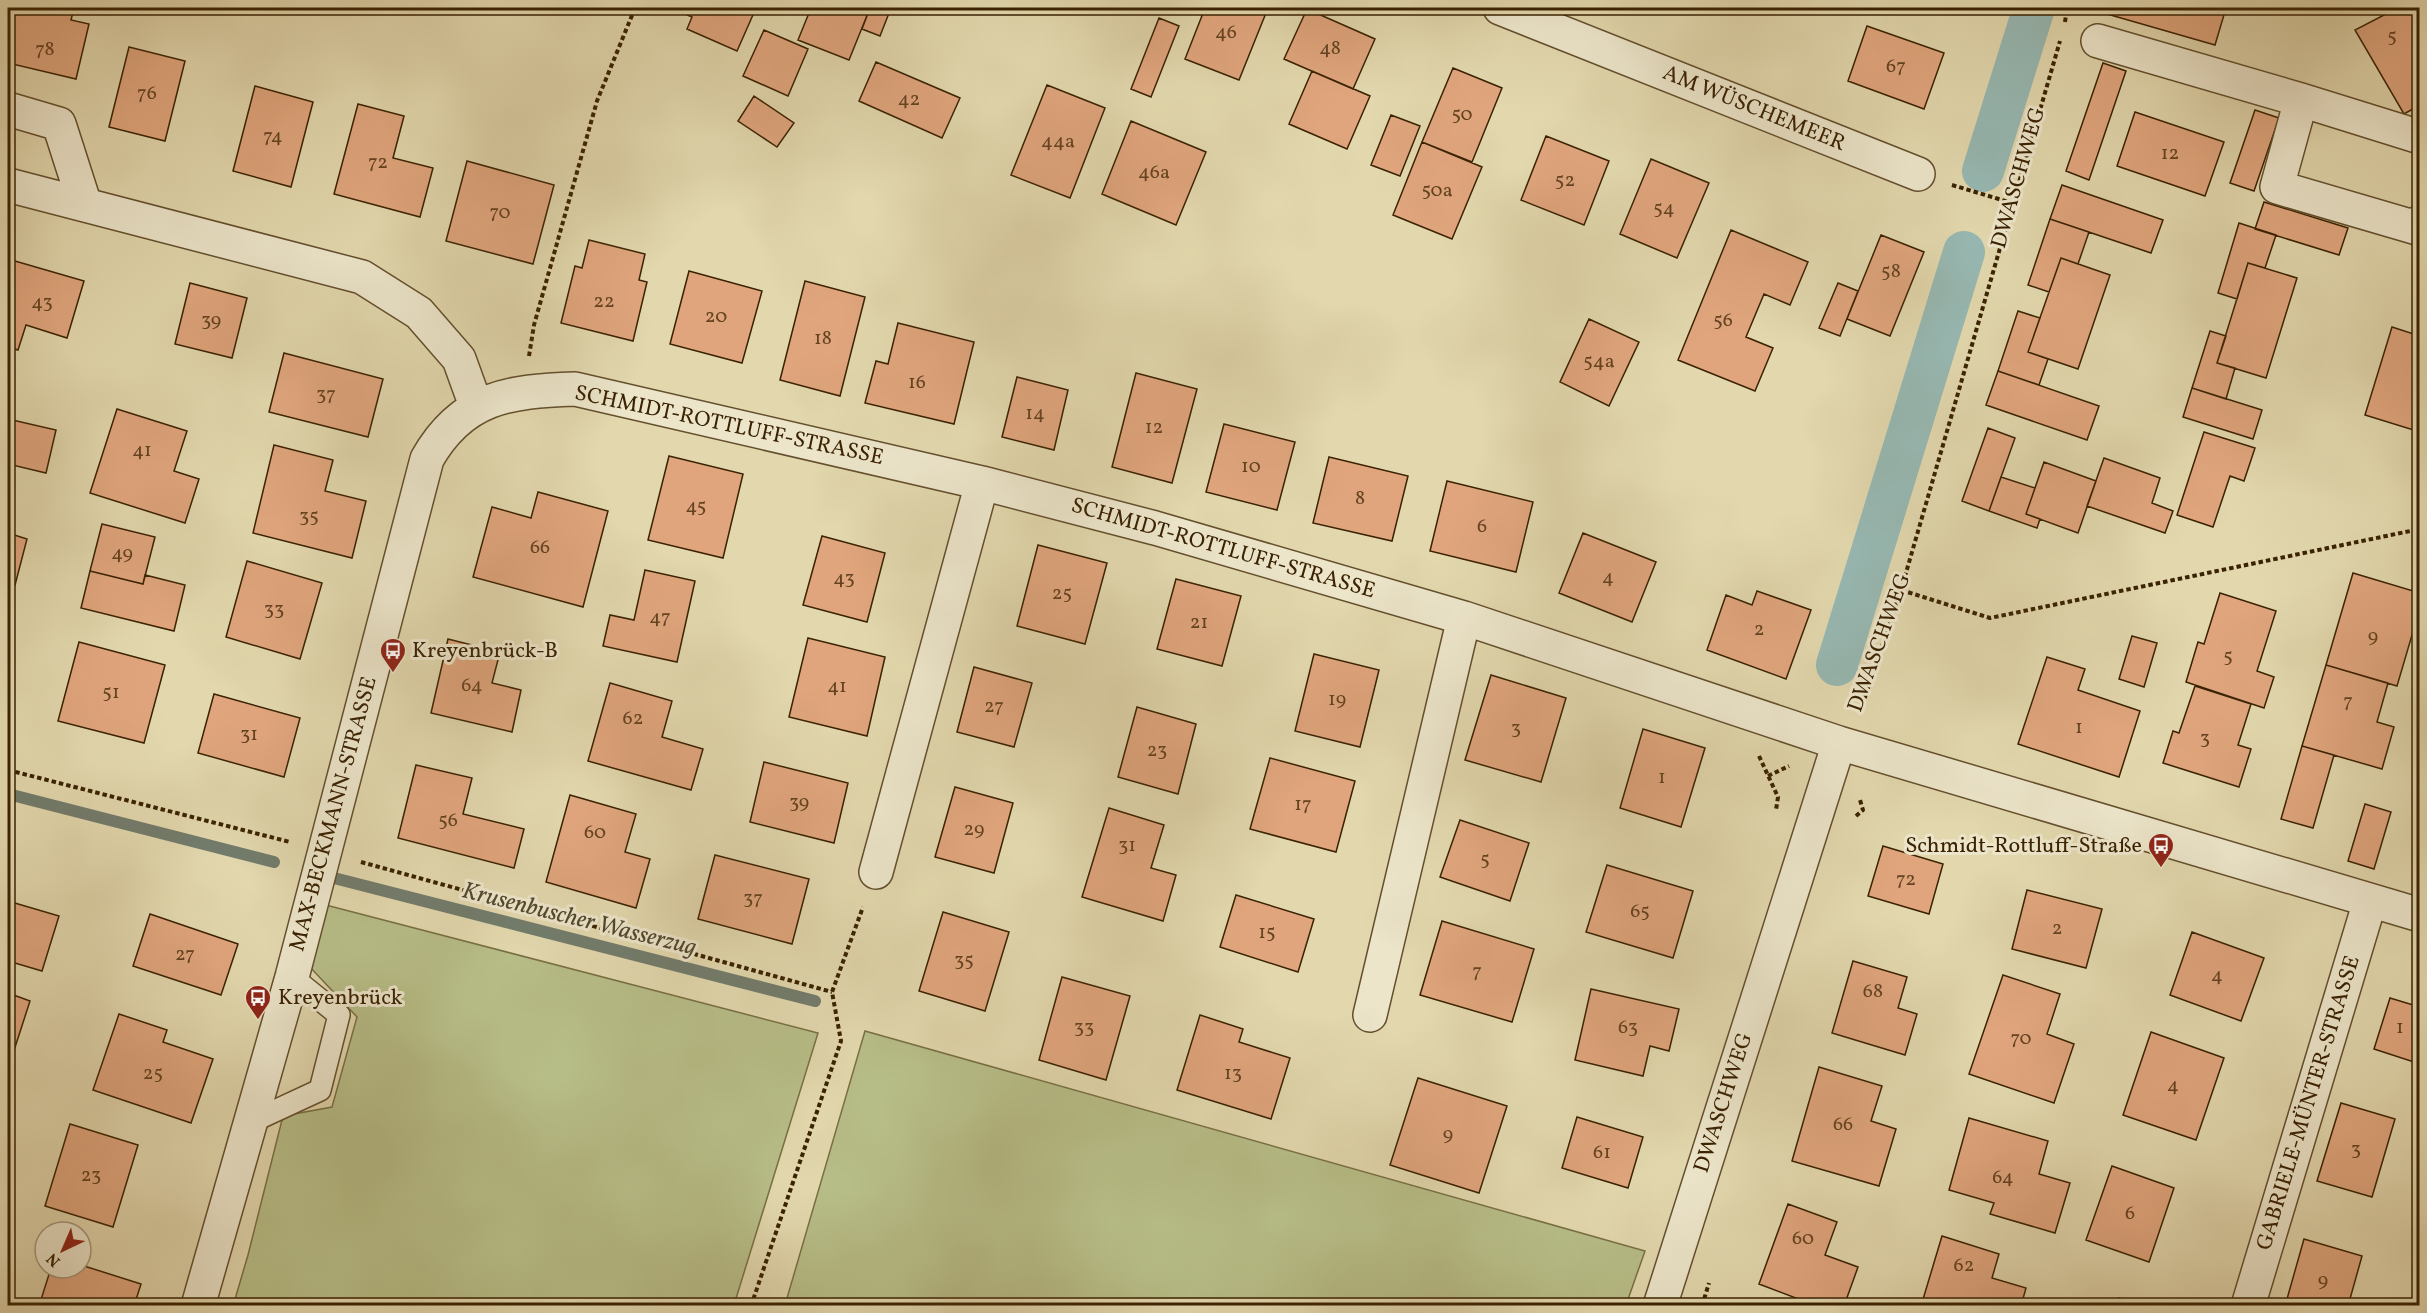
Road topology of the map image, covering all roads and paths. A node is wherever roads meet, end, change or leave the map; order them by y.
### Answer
1 (635, 8) edge
2 (1500, 8) edge
3 (2067, 8) edge
4 (2063, 30) dead end
5 (2060, 40) dead end
6 (2098, 41) dead end
7 (2301, 99) junction
8 (8, 109) edge
9 (2420, 137) edge
10 (1918, 174) joint
11 (8, 185) edge
12 (2012, 203) junction
13 (85, 205) junction
14 (2420, 222) edge
15 (523, 392) junction
16 (476, 406) junction
17 (981, 483) junction
18 (2420, 529) edge
19 (1901, 590) junction
20 (1464, 618) junction
21 (1839, 743) junction
22 (8, 770) edge
23 (323, 853) junction
24 (876, 872) joint
25 (2370, 901) junction
26 (2420, 915) edge
27 (292, 977) junction
28 (832, 992) junction
29 (1370, 1015) dead end
30 (251, 1122) junction
31 (198, 1305) edge
32 (751, 1305) edge
33 (1660, 1305) edge
34 (2248, 1305) edge

1 - 15 path
2 - 10 street, AM WÜSCHEMEER
3 - 4 path
5 - 12 path, DWASCHWEG
6 - 7 street
7 - 9 street
7 - 14 street
8 - 13 street
10 - 12 path
11 - 13 street
12 - 19 path, DWASCHWEG
13 - 16 street
15 - 16 street, SCHMIDT-ROTTLUFF-STRASSE
15 - 17 street, SCHMIDT-ROTTLUFF-STRASSE
16 - 23 street, MAX-BECKMANN-STRASSE
17 - 20 street, SCHMIDT-ROTTLUFF-STRASSE
17 - 24 street
18 - 19 path
19 - 21 path, DWASCHWEG
20 - 21 street, SCHMIDT-ROTTLUFF-STRASSE
20 - 29 street
21 - 25 street, SCHMIDT-ROTTLUFF-STRASSE
21 - 33 street, DWASCHWEG
22 - 23 path
23 - 27 street, MAX-BECKMANN-STRASSE
23 - 28 path
24 - 28 path
25 - 26 street, SCHMIDT-ROTTLUFF-STRASSE
25 - 34 street, GABRIELE-MÜNTER-STRASSE
27 - 30 street, MAX-BECKMANN-STRASSE
27 - 30 lane
28 - 32 path
30 - 31 street, MAX-BECKMANN-STRASSE

